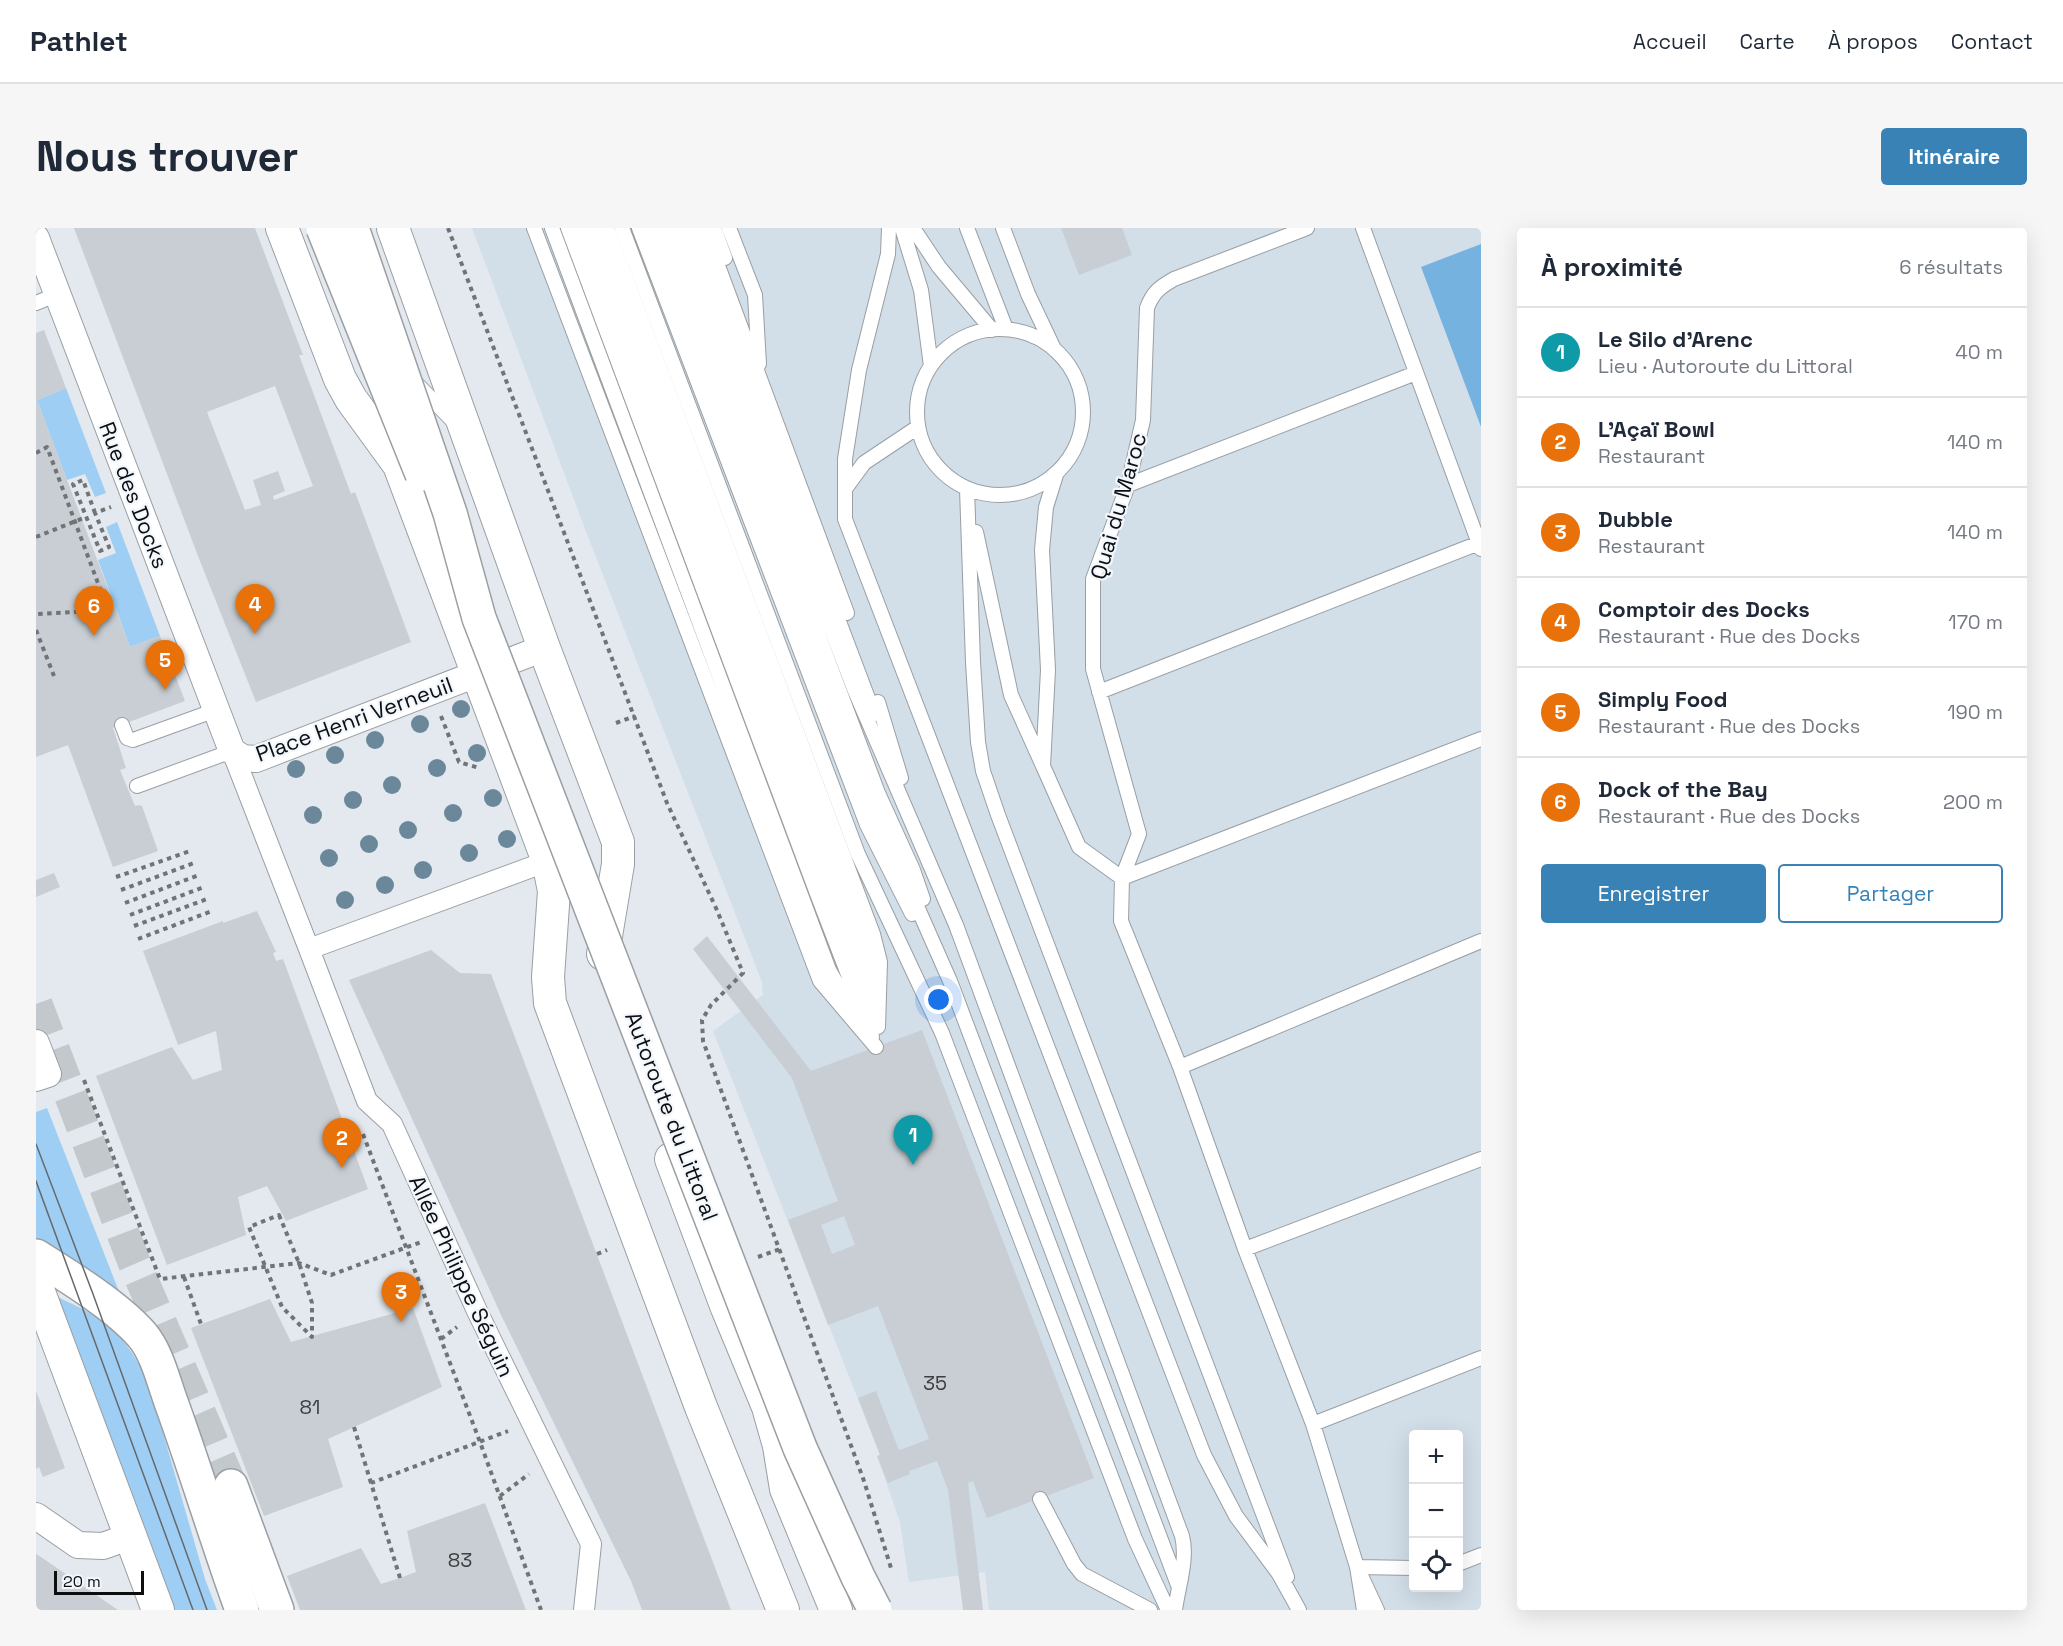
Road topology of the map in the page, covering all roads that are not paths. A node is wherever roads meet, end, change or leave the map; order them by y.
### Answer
1 (282, 228) edge
2 (393, 228) edge
3 (534, 228) edge
4 (552, 228) edge
5 (568, 228) edge
6 (581, 228) edge
7 (594, 228) edge
8 (607, 228) edge
9 (622, 228) edge
10 (639, 228) edge
11 (651, 228) edge
12 (665, 228) edge
13 (677, 228) edge
14 (690, 228) edge
15 (704, 228) edge
16 (714, 228) edge
17 (729, 228) edge
18 (889, 228) edge
19 (902, 228) edge
20 (913, 228) edge
21 (967, 228) edge
22 (1003, 228) edge
23 (1307, 228) edge
24 (1363, 228) edge
25 (338, 232) edge
26 (36, 238) edge
27 (47, 299) edge
28 (1006, 329) junction
29 (992, 330) junction
30 (378, 346) junction
31 (1054, 349) junction
32 (931, 366) junction
33 (1416, 373) junction
34 (760, 378) junction
35 (918, 427) junction
36 (468, 435) junction
37 (399, 465) junction
38 (1056, 475) junction
39 (1128, 485) junction
40 (845, 489) junction
41 (967, 489) junction
42 (1480, 546) edge
43 (544, 648) junction
44 (478, 673) junction
45 (1099, 692) junction
46 (216, 710) junction
47 (122, 725) dead end
48 (1481, 739) edge
49 (232, 751) junction
50 (1043, 766) junction
51 (137, 786) dead end
52 (918, 838) junction
53 (548, 861) junction
54 (1122, 878) junction
55 (1481, 941) edge
56 (309, 949) junction
57 (950, 981) junction
58 (36, 1043) edge
59 (876, 1047) junction
60 (1180, 1067) junction
61 (36, 1078) edge
62 (1481, 1159) edge
63 (1245, 1249) junction
64 (36, 1256) edge
65 (36, 1284) edge
66 (1481, 1358) edge
67 (1313, 1424) junction
68 (231, 1486) tunnel mouth
69 (1040, 1499) dead end
70 (36, 1516) edge
71 (131, 1536) junction
72 (1481, 1555) edge
73 (1463, 1562) edge
74 (1357, 1567) junction
75 (1409, 1568) edge
76 (1178, 1587) junction
77 (158, 1610) edge
78 (242, 1610) edge
79 (277, 1610) edge
80 (584, 1610) edge
81 (783, 1610) edge
82 (836, 1610) edge
83 (875, 1610) edge
84 (1150, 1610) edge
85 (1168, 1610) edge
86 (1175, 1610) edge
87 (1300, 1610) edge
88 (1364, 1610) edge
89 (1377, 1610) edge

1 - 37 street
2 - 36 street
3 - 59 lane
4 - 59 lane
5 - 59 lane
6 - 59 lane
7 - 59 lane
8 - 59 lane
9 - 85 lane
10 - 57 lane
11 - 57 lane
12 - 57 lane
13 - 52 lane
14 - 52 lane
15 - 34 lane
16 - 34 lane
17 - 34 lane
18 - 40 lane
19 - 32 lane
20 - 29 lane
21 - 28 lane
22 - 31 lane
23 - 39 lane, Quai du Maroc
24 - 33 lane
25 - 30 lane
25 - 83 highway, Autoroute du Littoral, bridge
26 - 27 street, Rue des Docks
27 - 46 street, Rue des Docks
28 - 29 lane
28 - 31 lane
29 - 32 lane
30 - 36 lane
30 - 37 lane
31 - 38 lane
32 - 35 lane
33 - 39 lane
33 - 42 lane
34 - 52 lane
35 - 40 lane
35 - 41 lane
36 - 43 street
37 - 44 street
38 - 41 lane
38 - 50 lane
39 - 45 lane, Quai du Maroc
40 - 87 lane
41 - 50 lane
41 - 87 lane
42 - 45 lane
43 - 44 street, Place Henri Verneuil
43 - 82 street
44 - 49 street, Place Henri Verneuil
44 - 53 street
45 - 54 lane, Quai du Maroc
46 - 47 lane
46 - 49 street, Rue des Docks
48 - 54 lane
49 - 51 lane
49 - 56 street, Place Henri Verneuil
50 - 54 lane
52 - 76 lane
53 - 56 street
53 - 81 street
54 - 60 lane, Quai du Maroc
55 - 60 lane
56 - 80 street, Allée Philippe Séguin
57 - 76 lane
58 - 61 street
60 - 63 lane, Quai du Maroc
62 - 63 lane
63 - 67 lane, Quai du Maroc
64 - 78 highway
65 - 71 street
66 - 67 lane
67 - 74 lane, Quai du Maroc
68 - 79 highway
69 - 84 lane
70 - 71 street
71 - 77 street
72 - 73 lane
74 - 75 lane
74 - 88 lane
74 - 89 lane
76 - 86 lane

